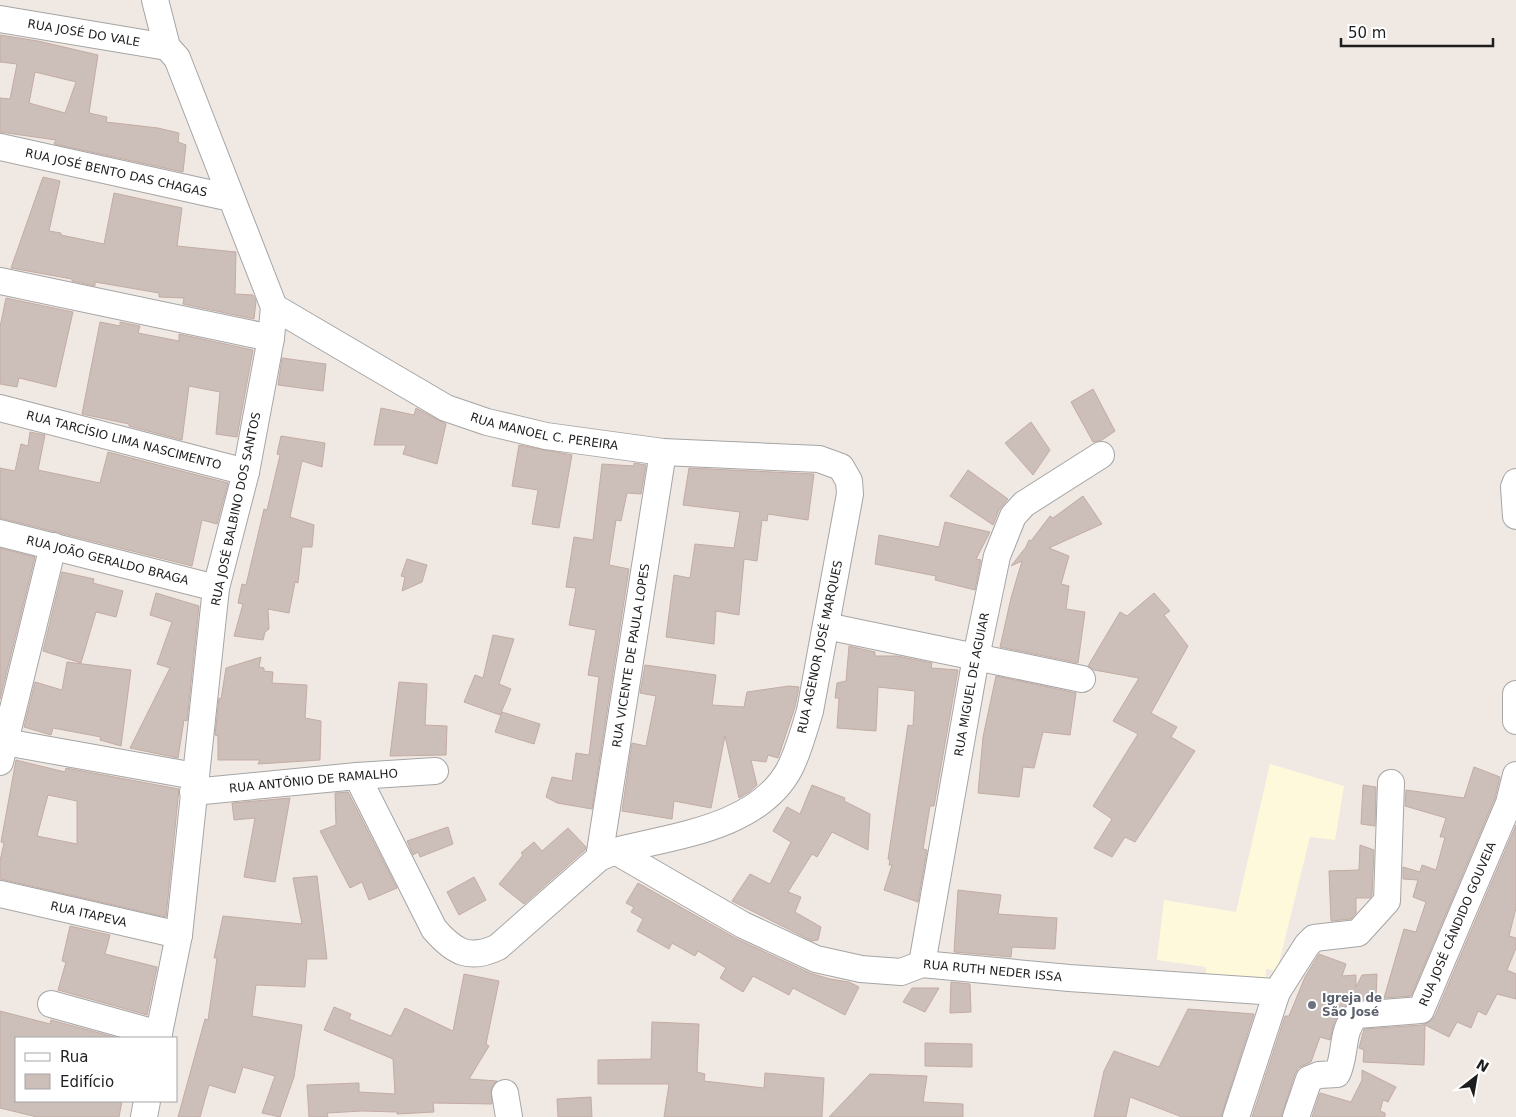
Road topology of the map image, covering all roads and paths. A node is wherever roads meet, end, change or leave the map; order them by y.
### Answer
1 (156, 0) edge
2 (0, 19) edge
3 (167, 47) junction
4 (0, 147) edge
5 (231, 198) junction
6 (0, 281) edge
7 (274, 307) junction
8 (271, 338) junction
9 (0, 408) edge
10 (663, 452) junction
11 (1101, 454) dead end
12 (841, 467) joint
13 (246, 472) junction
14 (1516, 482) edge
15 (1516, 516) edge
16 (0, 532) edge
17 (53, 546) junction
18 (216, 588) junction
19 (826, 626) junction
20 (976, 657) junction
21 (1082, 679) dead end
22 (1516, 694) edge
23 (1516, 721) edge
24 (2, 752) edge
25 (435, 771) dead end
26 (1516, 775) edge
27 (357, 776) junction
28 (1391, 783) dead end
29 (194, 784) junction
30 (1512, 804) edge
31 (607, 854) junction
32 (0, 894) edge
33 (179, 935) junction
34 (922, 964) junction
35 (1278, 992) junction
36 (51, 1004) dead end
37 (159, 1036) edge
38 (147, 1102) edge
39 (144, 1117) edge
40 (1236, 1117) edge
41 (1296, 1117) edge

1 - 3 street, RUA JOSÉ BALBINO DOS SANTOS
2 - 3 street, RUA JOSÉ DO VALE
3 - 5 street, RUA JOSÉ BALBINO DOS SANTOS
4 - 5 street, RUA JOSÉ BENTO DAS CHAGAS
5 - 7 street, RUA JOSÉ BALBINO DOS SANTOS
6 - 8 street
7 - 8 street, RUA JOSÉ BALBINO DOS SANTOS
7 - 10 street, RUA MANOEL C. PEREIRA
8 - 13 street, RUA JOSÉ BALBINO DOS SANTOS
9 - 13 street, RUA TARCÍSIO LIMA NASCIMENTO
10 - 12 street, RUA MANOEL C. PEREIRA
10 - 31 street, RUA VICENTE DE PAULA LOPES
11 - 20 street, RUA MIGUEL DE AGUIAR
12 - 19 street, RUA AGENOR JOSÉ MARQUES
13 - 18 street, RUA JOSÉ BALBINO DOS SANTOS
14 - 15 street
16 - 17 street, RUA JOÃO GERALDO BRAGA
17 - 18 street, RUA JOÃO GERALDO BRAGA
17 - 24 street
18 - 29 street, RUA JOSÉ BALBINO DOS SANTOS
19 - 20 street
19 - 31 street, RUA AGENOR JOSÉ MARQUES
20 - 21 street
20 - 34 street, RUA MIGUEL DE AGUIAR
22 - 23 street
24 - 29 street, RUA ANTÔNIO DE RAMALHO
25 - 27 street, RUA ANTÔNIO DE RAMALHO
26 - 30 street, RUA JOSÉ CÂNDIDO GOUVEIA
27 - 29 street, RUA ANTÔNIO DE RAMALHO
27 - 31 street, RUA AGENOR JOSÉ MARQUES
28 - 35 street
29 - 33 street, RUA JOSÉ BALBINO DOS SANTOS
30 - 41 street, RUA JOSÉ CÂNDIDO GOUVEIA
31 - 34 street, RUA RUTH NEDER ISSA
32 - 33 street, RUA ITAPEVA
33 - 37 street, RUA JOSÉ BALBINO DOS SANTOS
34 - 35 street, RUA RUTH NEDER ISSA
35 - 40 street
36 - 37 street
38 - 39 street

